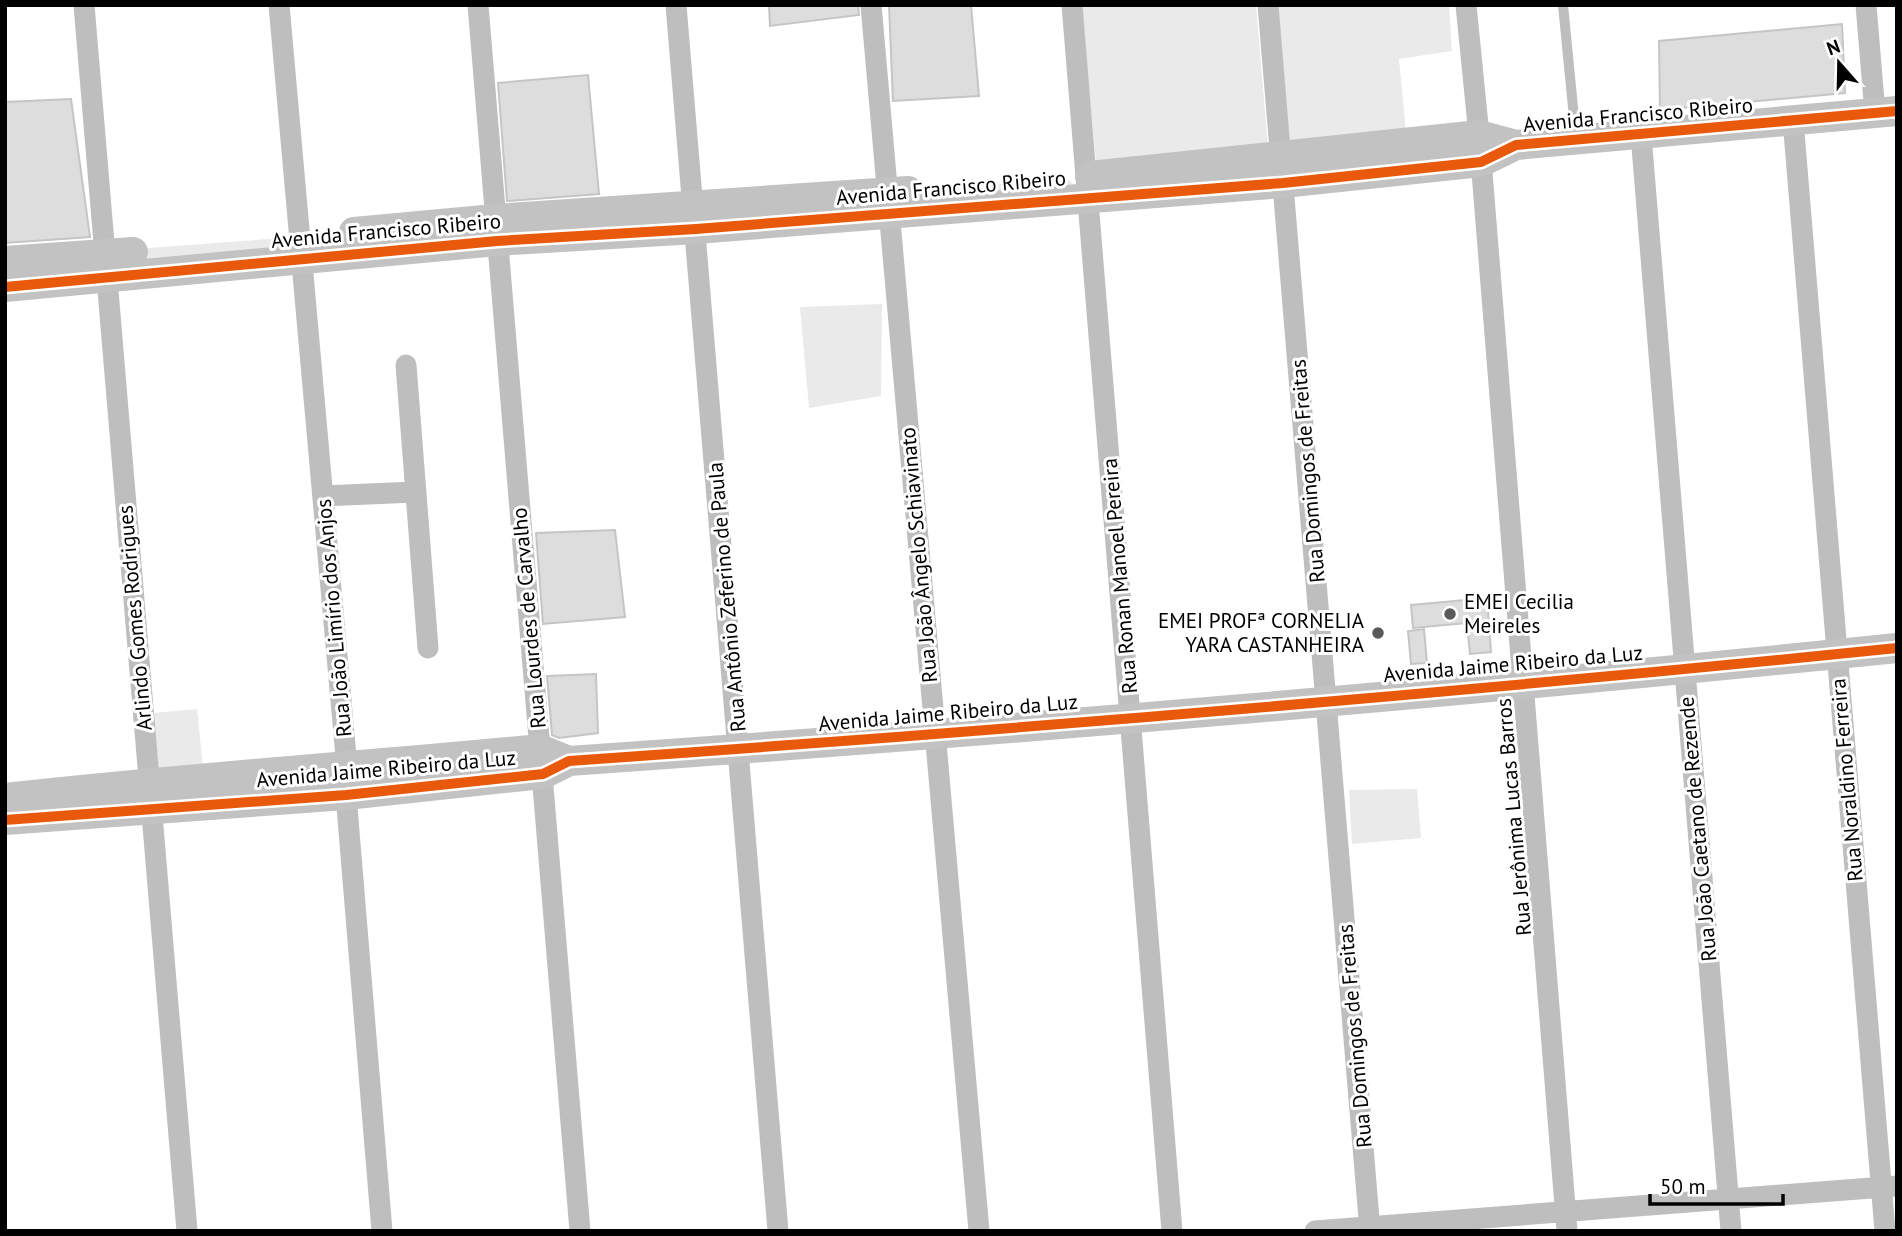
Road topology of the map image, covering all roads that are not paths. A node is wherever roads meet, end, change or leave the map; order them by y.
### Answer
1 (85, 5) edge
2 (279, 5) edge
3 (478, 5) edge
4 (676, 5) edge
5 (871, 5) edge
6 (1072, 5) edge
7 (1268, 5) edge
8 (1466, 5) edge
9 (1563, 5) edge
10 (1866, 5) edge
11 (1886, 112) edge
12 (1793, 120) junction
13 (1641, 135) junction
14 (1576, 141) junction
15 (1480, 148) junction
16 (1282, 170) junction
17 (1089, 186) junction
18 (888, 203) junction
19 (695, 216) junction
20 (496, 230) junction
21 (301, 247) junction
22 (5, 261) edge
23 (106, 265) junction
24 (5, 287) edge
25 (405, 365) dead end
26 (415, 492) junction
27 (323, 496) junction
28 (428, 648) dead end
29 (1897, 648) edge
30 (1837, 654) junction
31 (1685, 668) junction
32 (1523, 685) junction
33 (1328, 699) junction
34 (1131, 718) junction
35 (935, 734) junction
36 (740, 749) junction
37 (550, 761) junction
38 (347, 781) junction
39 (150, 795) junction
40 (5, 798) edge
41 (5, 820) edge
42 (1889, 1187) edge
43 (1728, 1198) junction
44 (1566, 1222) edge
45 (1370, 1228) edge
46 (187, 1231) edge
47 (382, 1231) edge
48 (580, 1231) edge
49 (778, 1231) edge
50 (979, 1231) edge
51 (1172, 1231) edge
52 (1315, 1231) edge
53 (1731, 1231) edge
54 (1885, 1231) edge

1 - 23 street, Arlindo Gomes Rodrigues
2 - 21 street, Rua João Limírio dos Anjos
3 - 20 street, Rua Lourdes de Carvalho
4 - 19 street, Rua Antônio Zeferino de Paula
5 - 18 street, Rua João Ângelo Schiavinato
6 - 17 street, Rua Ronan Manoel Pereira
7 - 16 street, Rua Domingos de Freitas
8 - 15 street, Rua Jerônima Lucas Barros
9 - 14 lane
10 - 11 street
11 - 12 street, Avenida Francisco Ribeiro
12 - 13 street, Avenida Francisco Ribeiro
12 - 30 street, Rua Noraldino Ferreira
13 - 14 street, Avenida Francisco Ribeiro
13 - 31 street, Rua João Caetano de Rezende
14 - 15 street, Avenida Francisco Ribeiro
15 - 16 street, Avenida Francisco Ribeiro
15 - 32 street, Rua Jerônima Lucas Barros
16 - 17 street, Avenida Francisco Ribeiro
16 - 33 street, Rua Domingos de Freitas
17 - 18 street, Avenida Francisco Ribeiro
17 - 34 street, Rua Ronan Manoel Pereira
18 - 19 street, Avenida Francisco Ribeiro
18 - 35 street, Rua João Ângelo Schiavinato
19 - 20 street, Avenida Francisco Ribeiro
19 - 36 street, Rua Antônio Zeferino de Paula
20 - 21 street, Avenida Francisco Ribeiro
20 - 37 street, Rua Lourdes de Carvalho
21 - 23 street, Avenida Francisco Ribeiro
21 - 27 street, Rua João Limírio dos Anjos
22 - 23 street, Avenida Francisco Ribeiro
23 - 24 street, Avenida Francisco Ribeiro
23 - 39 street, Arlindo Gomes Rodrigues
25 - 26 street
26 - 27 street
26 - 28 street
27 - 38 street, Rua João Limírio dos Anjos
29 - 30 street, Avenida Jaime Ribeiro da Luz
30 - 31 street, Avenida Jaime Ribeiro da Luz
30 - 42 street, Rua Noraldino Ferreira
31 - 32 street, Avenida Jaime Ribeiro da Luz
31 - 43 street, Rua João Caetano de Rezende
32 - 33 street, Avenida Jaime Ribeiro da Luz
32 - 44 street, Rua Jerônima Lucas Barros
33 - 34 street, Avenida Jaime Ribeiro da Luz
33 - 45 street, Rua Domingos de Freitas
34 - 35 street, Avenida Jaime Ribeiro da Luz
34 - 51 street, Rua Ronan Manoel Pereira
35 - 36 street, Avenida Jaime Ribeiro da Luz
35 - 50 street, Rua João Ângelo Schiavinato
36 - 37 street, Avenida Jaime Ribeiro da Luz
36 - 49 street, Rua Antônio Zeferino de Paula
37 - 38 street, Avenida Jaime Ribeiro da Luz
37 - 48 street, Rua Lourdes de Carvalho
38 - 39 street, Avenida Jaime Ribeiro da Luz
38 - 47 street, Rua João Limírio dos Anjos
39 - 40 street, Avenida Jaime Ribeiro da Luz
39 - 41 street, Avenida Jaime Ribeiro da Luz
39 - 46 street, Arlindo Gomes Rodrigues
42 - 43 street
42 - 54 street, Rua Noraldino Ferreira
43 - 44 street
43 - 53 street, Rua João Caetano de Rezende
44 - 45 street
45 - 52 street

